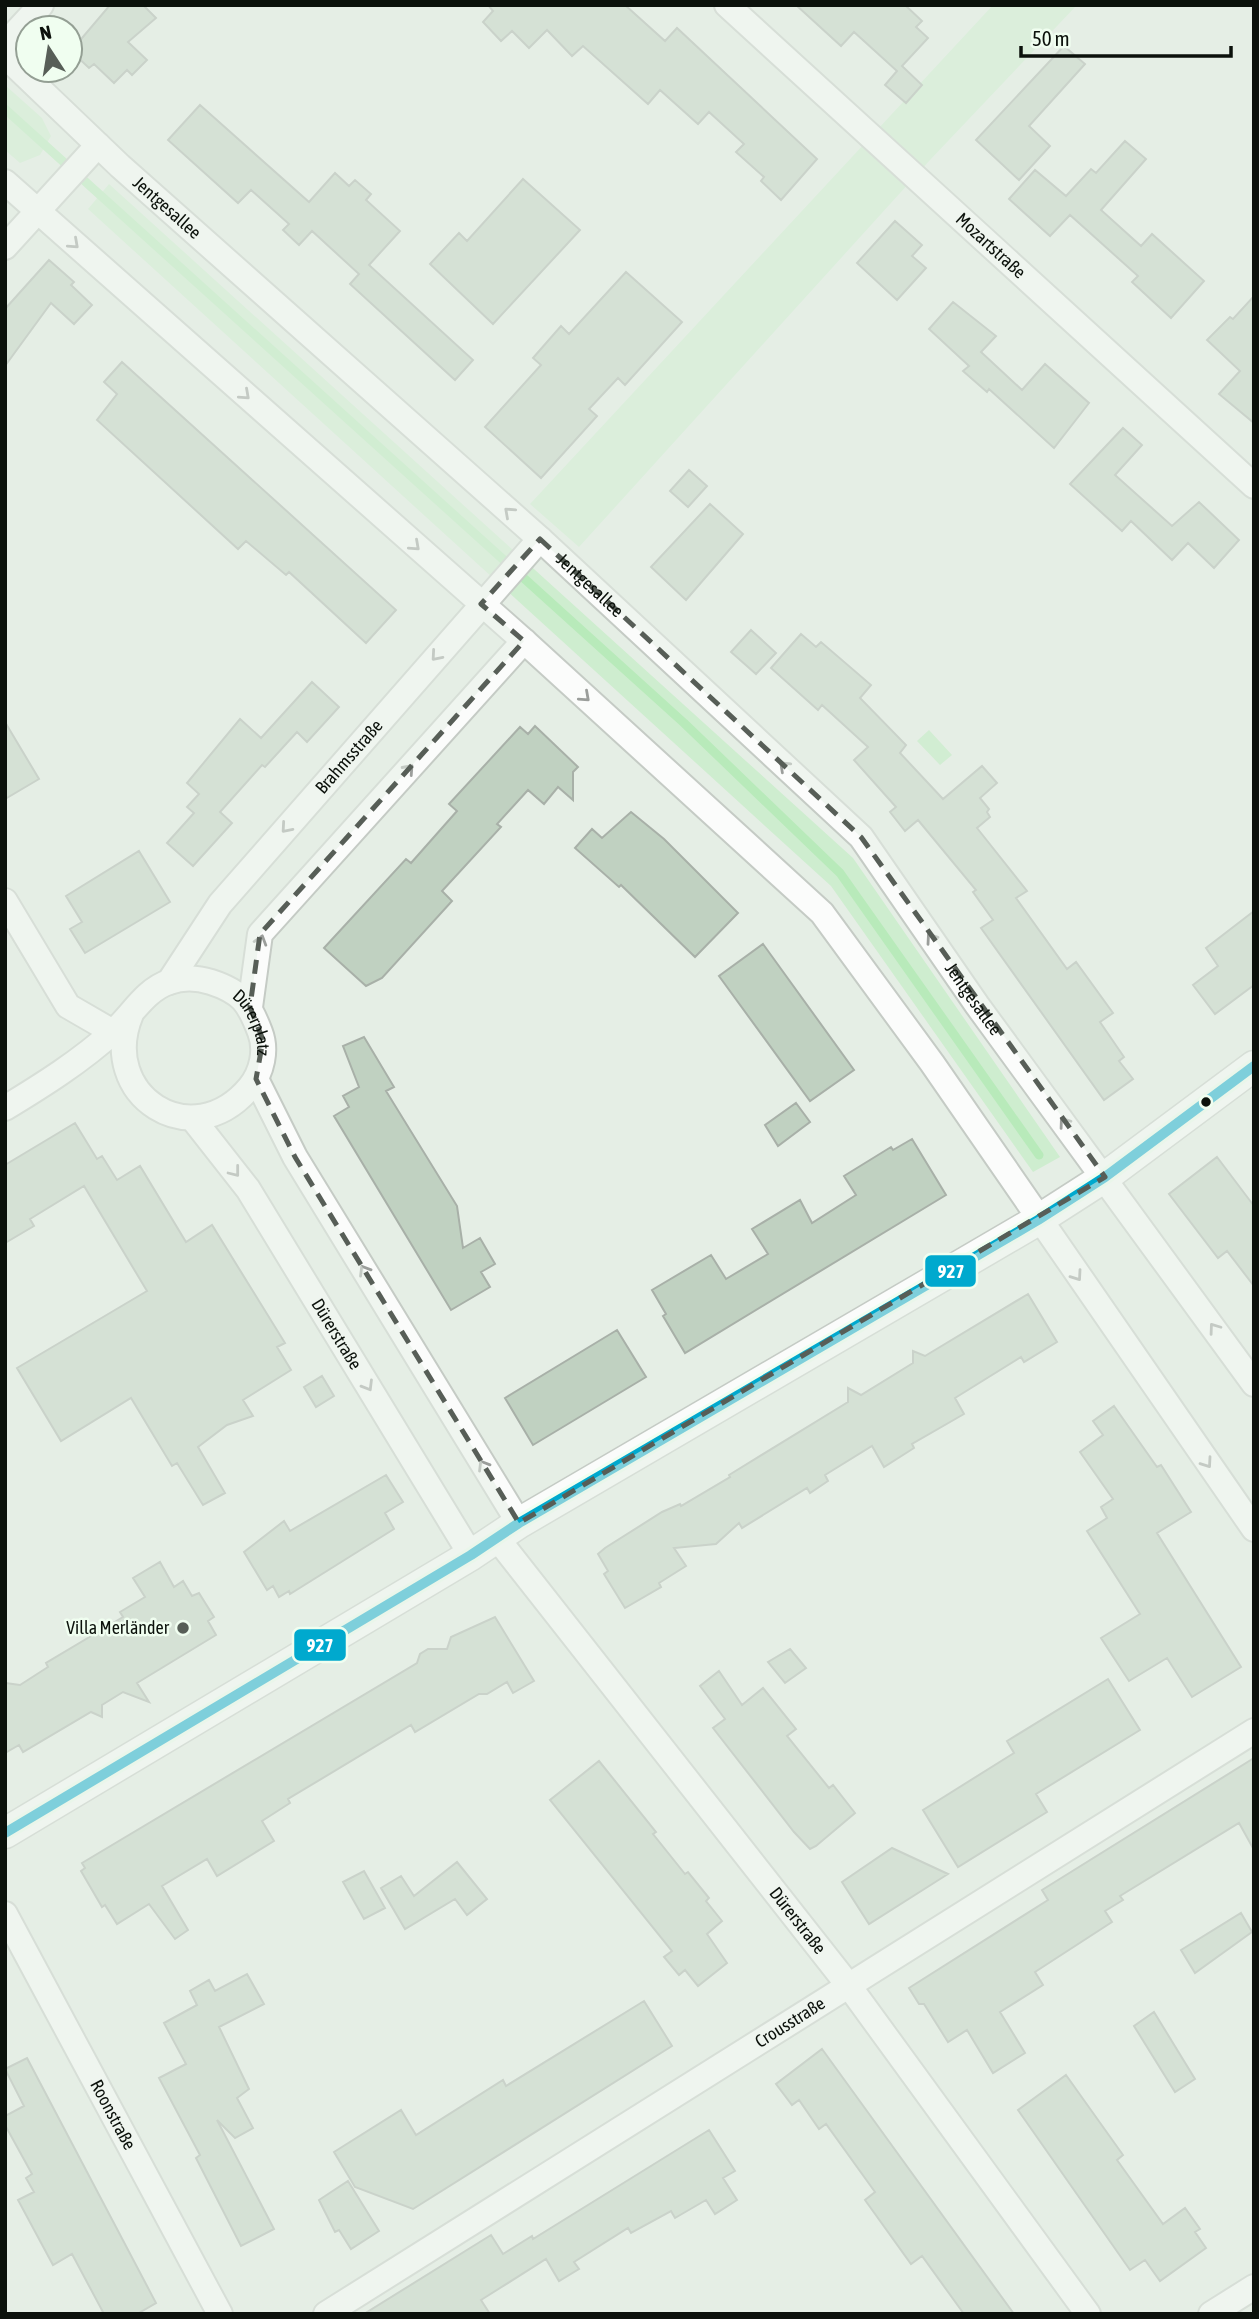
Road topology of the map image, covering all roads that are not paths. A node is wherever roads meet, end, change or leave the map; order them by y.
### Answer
1 (41, 5) edge
2 (727, 5) edge
3 (5, 44) edge
4 (5, 56) edge
5 (98, 145) junction
6 (5, 182) edge
7 (38, 212) junction
8 (5, 247) edge
9 (1254, 486) edge
10 (540, 539) junction
11 (481, 604) junction
12 (524, 641) junction
13 (5, 901) edge
14 (169, 982) junction
15 (250, 1007) junction
16 (131, 1014) junction
17 (113, 1032) junction
18 (1254, 1066) edge
19 (256, 1079) junction
20 (5, 1108) edge
21 (193, 1119) junction
22 (1105, 1177) junction
23 (1038, 1220) junction
24 (1254, 1384) edge
25 (1254, 1529) edge
26 (508, 1530) junction
27 (471, 1555) junction
28 (1254, 1731) edge
29 (5, 1833) edge
30 (5, 1914) edge
31 (849, 1986) junction
32 (1254, 2287) edge
33 (220, 2314) edge
34 (326, 2314) edge
35 (1088, 2314) edge
36 (1211, 2314) edge

1 - 3 street
2 - 9 street, Mozartstraße
4 - 5 street, Jentgesallee
5 - 7 street
10 -> 5 street, Jentgesallee
6 - 7 street
7 - 8 street
7 -> 11 street
10 - 11 street, Brahmsstraße
22 -> 10 street, Jentgesallee
11 - 12 street
11 -> 14 street, Brahmsstraße
15 -> 12 street
12 -> 23 street
13 - 17 street
14 - 15 street, Dürerplatz
14 - 16 street
15 - 19 street, Dürerplatz
16 - 17 street
16 - 21 street
17 - 20 street
18 - 22 street
19 - 21 street, Dürerplatz
26 -> 19 street, Dürerstraße
21 -> 27 street, Dürerstraße
22 - 23 street
24 -> 22 street, Jentgesallee
23 -> 25 street
23 - 26 street
26 - 27 street
26 - 31 street, Dürerstraße
27 - 29 street
28 - 31 street, Crousstraße
30 - 33 street, Roonstraße
31 - 34 street, Crousstraße
31 - 35 street, Dürerstraße
32 - 36 street

